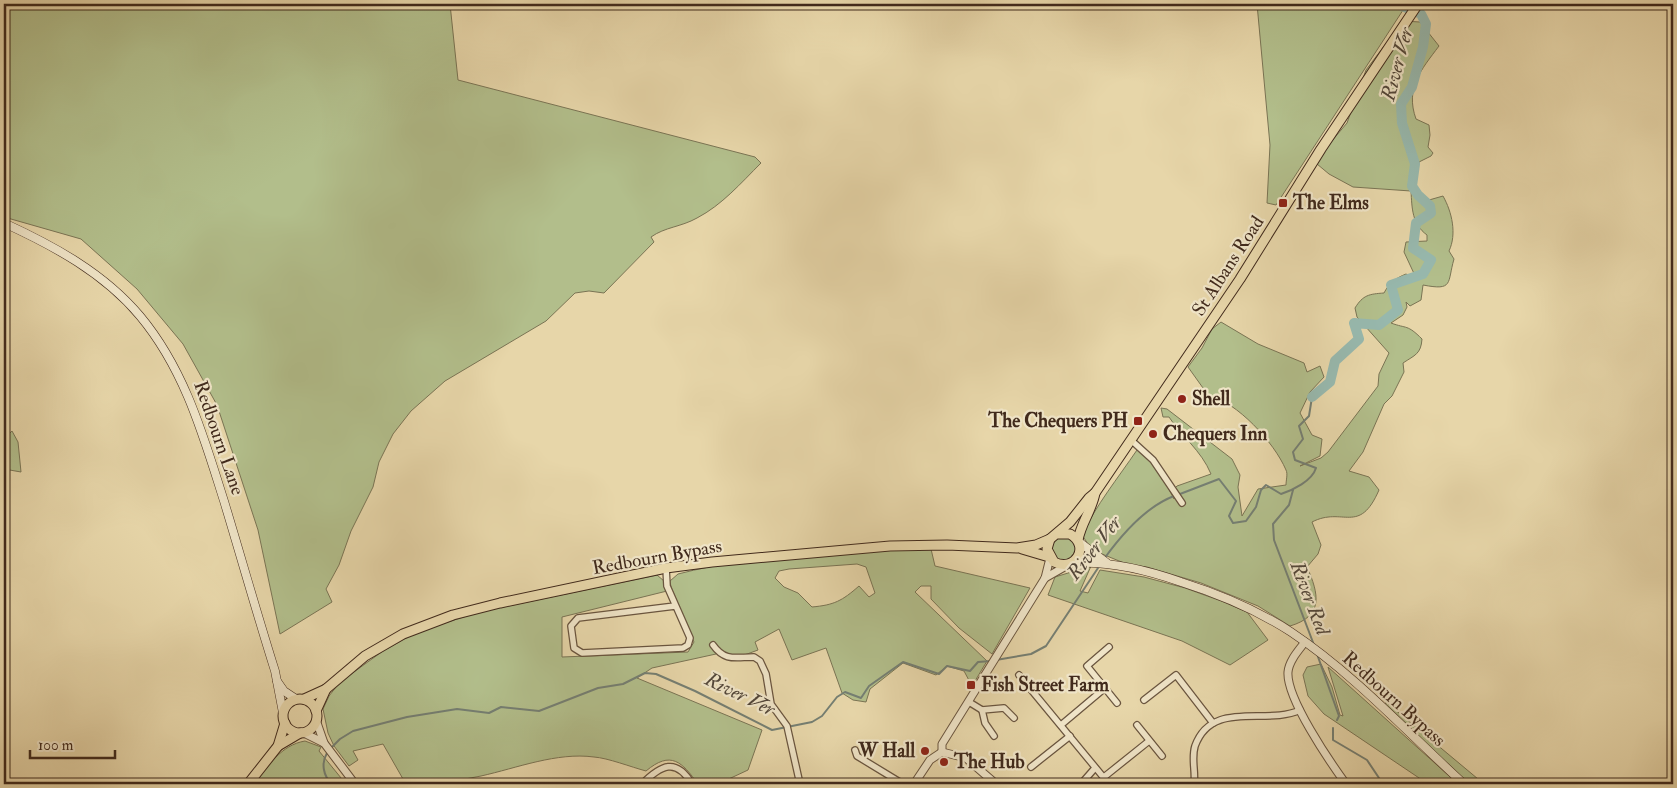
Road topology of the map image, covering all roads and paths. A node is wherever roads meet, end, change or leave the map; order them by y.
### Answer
1 (1418, 4) edge
2 (4, 223) edge
3 (1131, 440) junction
4 (1095, 493) junction
5 (1182, 503) dead end
6 (1054, 536) junction
7 (1079, 541) junction
8 (1017, 548) junction
9 (1050, 558) junction
10 (1097, 560) junction
11 (1070, 564) junction
12 (666, 568) junction
13 (1045, 578) junction
14 (675, 606) junction
15 (1305, 642) junction
16 (713, 645) dead end
17 (1109, 647) dead end
18 (1020, 675) dead end
19 (277, 681) junction
20 (1105, 688) junction
21 (326, 689) junction
22 (300, 699) junction
23 (1144, 700) dead end
24 (969, 702) junction
25 (1117, 703) dead end
26 (982, 710) junction
27 (1300, 710) junction
28 (283, 713) junction
29 (316, 716) junction
30 (1014, 718) dead end
31 (285, 723) junction
32 (1213, 723) junction
33 (1061, 724) junction
34 (1137, 726) dead end
35 (301, 732) junction
36 (994, 736) dead end
37 (1070, 736) junction
38 (1149, 741) junction
39 (326, 745) junction
40 (278, 746) junction
41 (855, 750) dead end
42 (942, 752) junction
43 (1162, 756) dead end
44 (1031, 767) dead end
45 (1096, 768) junction
46 (1104, 778) junction
47 (770, 782) dead end
48 (248, 784) edge
49 (355, 784) edge
50 (642, 784) edge
51 (692, 784) edge
52 (740, 784) edge
53 (800, 784) edge
54 (903, 784) edge
55 (914, 784) edge
56 (996, 784) edge
57 (1081, 784) edge
58 (1109, 784) edge
59 (1194, 784) edge
60 (1346, 784) edge
61 (1464, 784) edge

1 - 3 main road, St Albans Road
2 - 19 main road, Redbourn Lane
3 - 4 main road, St Albans Road
3 - 5 street
4 - 6 main road, St Albans Road
4 - 7 main road, St Albans Road
6 - 7 main road
6 - 8 main road, Redbourn Bypass
6 - 9 main road
7 - 10 main road, Redbourn Bypass
7 - 11 main road
8 - 9 main road, Redbourn Bypass
8 - 12 main road, Redbourn Bypass
9 - 11 main road
9 - 13 street
10 - 11 main road
10 - 15 main road, Redbourn Bypass
11 - 13 street
12 - 14 street
12 - 21 main road, Redbourn Bypass
13 - 24 street
14 - 14 street
15 - 27 street
15 - 61 main road, Redbourn Bypass
16 - 53 street
17 - 20 street
18 - 33 street
19 - 22 main road, Redbourn Lane
19 - 28 main road, Redbourn Lane
20 - 25 street
20 - 33 street
21 - 22 main road, Redbourn Bypass
21 - 29 main road, Redbourn Bypass
22 - 28 main road
22 - 29 main road
23 - 32 street
24 - 26 street
24 - 42 street
26 - 30 street
26 - 36 street
27 - 32 street
27 - 60 street
28 - 31 main road
29 - 35 main road
29 - 39 street
31 - 35 main road
31 - 40 main road
32 - 59 street
33 - 37 street
34 - 38 street
35 - 39 street
35 - 40 main road
37 - 44 street
37 - 45 street
38 - 43 street
38 - 46 street
39 - 49 street
40 - 48 main road
41 - 54 street
42 - 55 street
42 - 56 street
45 - 46 street
45 - 57 street
46 - 58 street
47 - 52 street
50 - 51 street

